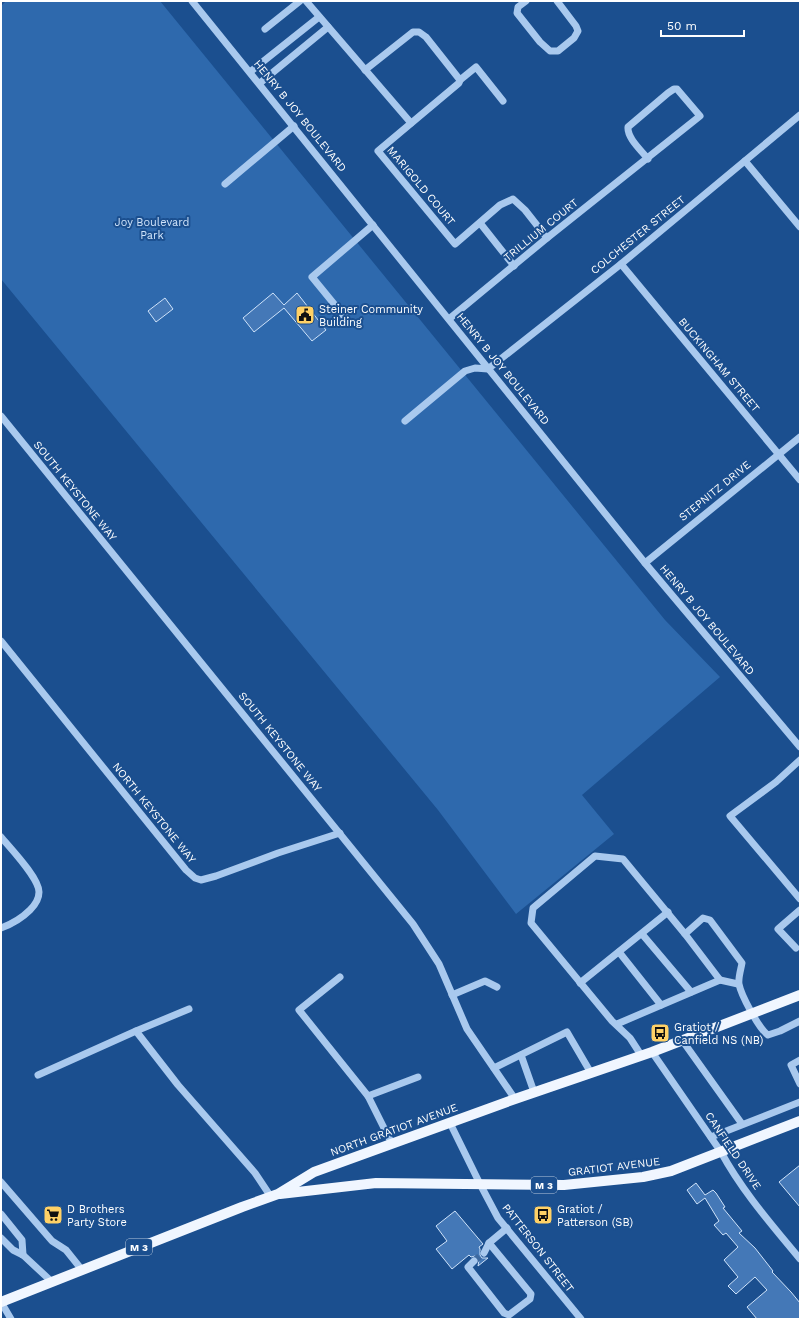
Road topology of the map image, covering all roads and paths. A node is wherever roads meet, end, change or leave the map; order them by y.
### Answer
1 (192, 1) edge
2 (300, 1) edge
3 (306, 1) edge
4 (526, 1) edge
5 (557, 1) edge
6 (319, 17) junction
7 (328, 28) junction
8 (265, 29) dead end
9 (365, 70) junction
10 (250, 72) junction
11 (460, 80) junction
12 (260, 84) junction
13 (503, 101) dead end
14 (800, 114) edge
15 (411, 123) junction
16 (294, 126) junction
17 (648, 158) junction
18 (745, 161) junction
19 (225, 184) dead end
20 (480, 223) junction
21 (373, 225) junction
22 (800, 227) edge
23 (547, 238) junction
24 (621, 264) junction
25 (514, 266) junction
26 (449, 319) junction
27 (348, 321) dead end
28 (488, 369) junction
29 (1, 416) edge
30 (405, 421) dead end
31 (800, 436) edge
32 (779, 454) junction
33 (800, 480) edge
34 (645, 563) junction
35 (1, 640) edge
36 (800, 748) edge
37 (800, 760) edge
38 (340, 833) junction
39 (1, 837) edge
40 (800, 899) edge
41 (800, 910) edge
42 (668, 912) junction
43 (1, 928) edge
44 (642, 934) junction
45 (685, 934) junction
46 (796, 948) dead end
47 (619, 952) junction
48 (340, 977) dead end
49 (720, 980) junction
50 (580, 983) junction
51 (738, 984) junction
52 (497, 986) dead end
53 (691, 992) junction
54 (452, 995) junction
55 (800, 995) edge
56 (661, 1005) junction
57 (190, 1009) dead end
58 (752, 1013) junction
59 (800, 1021) edge
60 (616, 1024) junction
61 (136, 1031) junction
62 (682, 1040) junction
63 (652, 1052) junction
64 (521, 1055) junction
65 (641, 1055) junction
66 (800, 1060) edge
67 (494, 1068) junction
68 (591, 1073) junction
69 (38, 1075) dead end
70 (418, 1077) dead end
71 (800, 1084) edge
72 (534, 1092) junction
73 (368, 1096) junction
74 (515, 1099) junction
75 (800, 1102) edge
76 (800, 1121) edge
77 (450, 1123) junction
78 (742, 1124) junction
79 (711, 1137) junction
80 (392, 1144) junction
81 (721, 1152) junction
82 (1, 1182) edge
83 (480, 1184) junction
84 (274, 1196) junction
85 (1, 1214) edge
86 (507, 1228) junction
87 (1, 1238) edge
88 (489, 1243) junction
89 (4, 1245) edge
90 (484, 1253) tunnel mouth
91 (24, 1255) junction
92 (800, 1259) edge
93 (474, 1261) dead end
94 (82, 1270) junction
95 (52, 1282) junction
96 (1, 1302) edge
97 (11, 1319) edge
98 (581, 1319) edge

1 - 10 street, HENRY B JOY BOULEVARD
2 - 8 street
3 - 6 street
4 - 5 street
6 - 7 street
6 - 10 street
7 - 9 street
7 - 12 street
9 - 11 street
9 - 15 street
10 - 12 street, HENRY B JOY BOULEVARD
11 - 13 street, MARIGOLD COURT
11 - 15 street, MARIGOLD COURT
12 - 16 street, HENRY B JOY BOULEVARD
14 - 18 street, COLCHESTER STREET
15 - 20 street, MARIGOLD COURT
16 - 19 street
16 - 21 street, HENRY B JOY BOULEVARD
17 - 17 street, TRILLIUM COURT
17 - 23 street, TRILLIUM COURT
18 - 22 street
18 - 24 street, COLCHESTER STREET
20 - 23 street, MARIGOLD COURT
20 - 25 street
21 - 26 street, HENRY B JOY BOULEVARD
21 - 27 street
23 - 25 street, TRILLIUM COURT
24 - 28 street, COLCHESTER STREET
24 - 32 street, BUCKINGHAM STREET
25 - 26 street, TRILLIUM COURT
26 - 28 street, HENRY B JOY BOULEVARD
28 - 30 street
28 - 34 street, HENRY B JOY BOULEVARD
29 - 38 street, SOUTH KEYSTONE WAY
31 - 32 street, STEPNITZ DRIVE
32 - 33 street, BUCKINGHAM STREET
32 - 34 street, STEPNITZ DRIVE
34 - 36 street, HENRY B JOY BOULEVARD
35 - 38 street, NORTH KEYSTONE WAY
37 - 40 street
38 - 54 street, SOUTH KEYSTONE WAY
39 - 43 street
41 - 46 street
42 - 44 street
42 - 45 street
42 - 50 street
44 - 47 street
44 - 53 street
45 - 49 street
45 - 51 street
47 - 50 street
47 - 56 street
48 - 73 street
49 - 51 street
49 - 53 street
50 - 60 street
51 - 58 street
52 - 54 street
53 - 56 street
54 - 67 street, SOUTH KEYSTONE WAY
55 - 58 main road, NORTH GRATIOT AVENUE / M 3
56 - 60 street
57 - 61 street
58 - 59 street
58 - 62 main road, NORTH GRATIOT AVENUE / M 3
60 - 65 street
61 - 69 street
61 - 84 street
62 - 63 main road, NORTH GRATIOT AVENUE / M 3
62 - 78 street
63 - 65 main road, NORTH GRATIOT AVENUE / M 3
63 - 79 street, CANFIELD DRIVE
64 - 67 street
64 - 68 street
64 - 72 street
65 - 68 main road, NORTH GRATIOT AVENUE / M 3
66 - 71 street
67 - 74 street, SOUTH KEYSTONE WAY
68 - 72 main road, NORTH GRATIOT AVENUE / M 3
70 - 73 street
72 - 74 main road, NORTH GRATIOT AVENUE / M 3
73 - 80 street
74 - 77 main road, NORTH GRATIOT AVENUE / M 3
75 - 78 street
76 - 81 main road, GRATIOT AVENUE / M 3
77 - 80 main road, NORTH GRATIOT AVENUE / M 3
77 - 83 street, PATTERSON STREET
78 - 79 street
79 - 81 street, CANFIELD DRIVE
80 - 84 main road, NORTH GRATIOT AVENUE / M 3
81 - 83 main road, GRATIOT AVENUE / M 3
81 - 92 street, CANFIELD DRIVE
82 - 94 street
83 - 84 main road, GRATIOT AVENUE / M 3
83 - 86 street, PATTERSON STREET
84 - 94 main road, NORTH GRATIOT AVENUE / M 3
85 - 91 street
86 - 88 street
86 - 98 street, PATTERSON STREET
87 - 89 street
88 - 90 street
88 - 93 street
89 - 91 street
91 - 95 street
94 - 95 main road, NORTH GRATIOT AVENUE / M 3
95 - 96 main road, NORTH GRATIOT AVENUE / M 3
96 - 97 street

